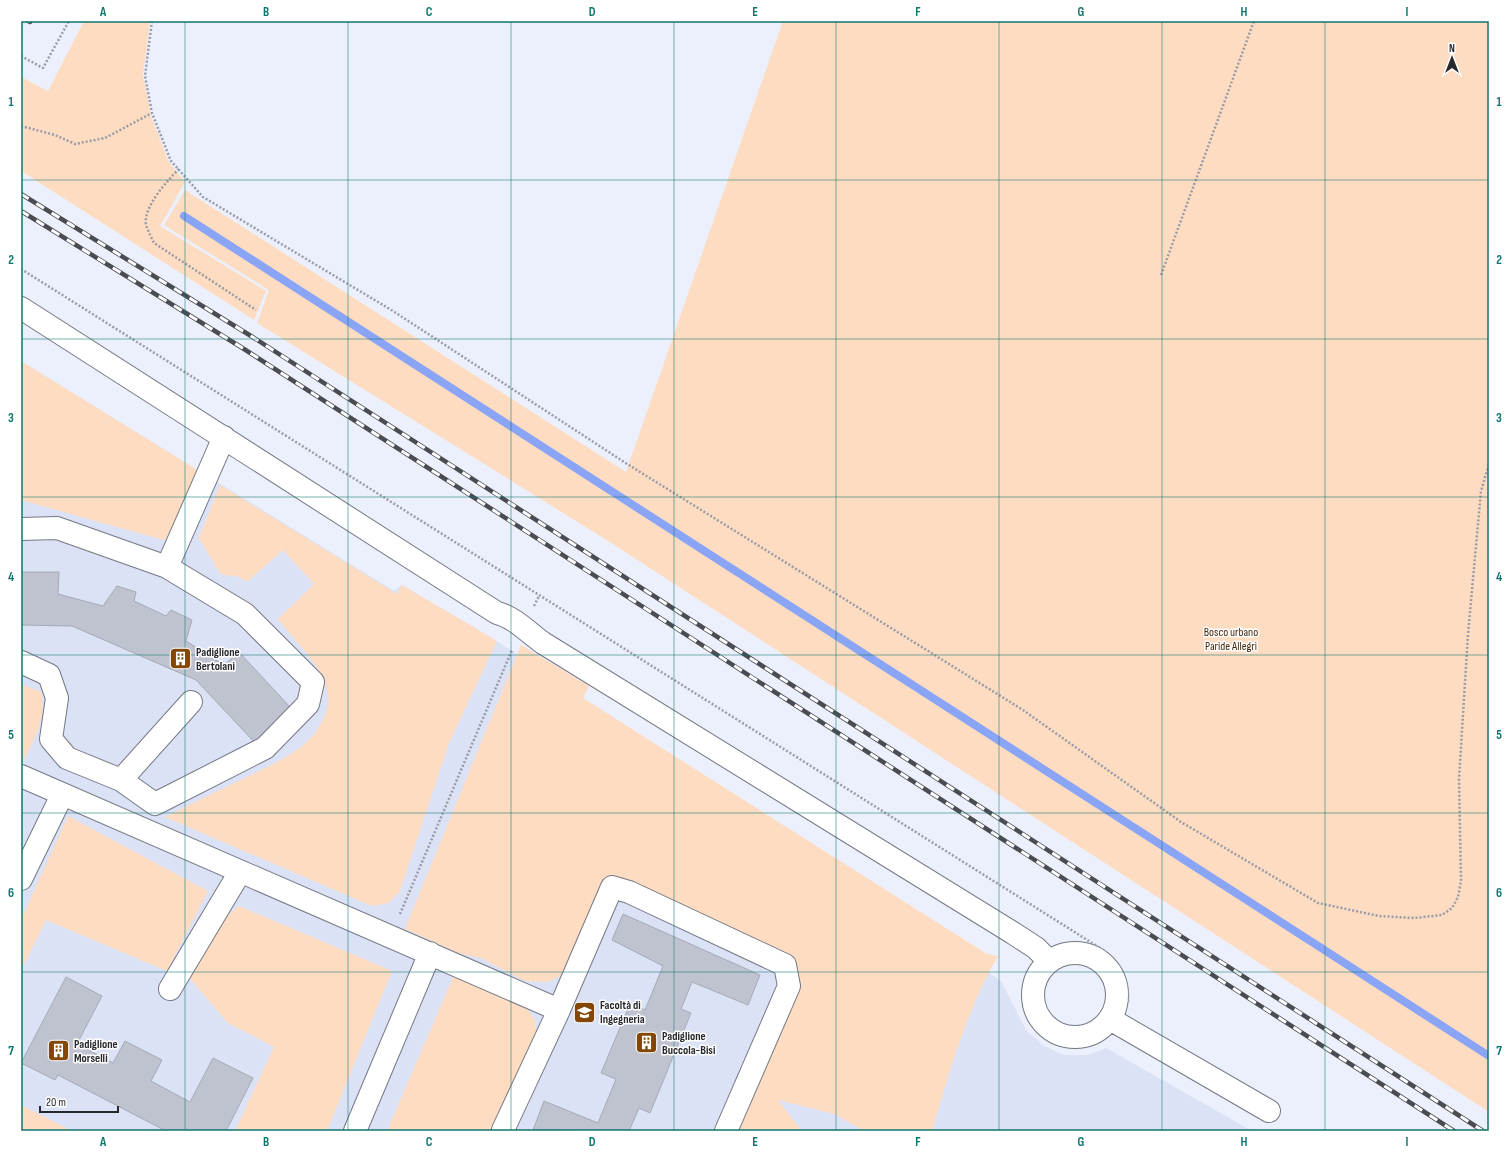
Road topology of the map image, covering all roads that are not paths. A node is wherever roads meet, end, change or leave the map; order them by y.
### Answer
1 (21, 308) edge
2 (224, 436) junction
3 (21, 529) edge
4 (167, 568) junction
5 (21, 662) edge
6 (191, 702) dead end
7 (21, 776) edge
8 (121, 780) junction
9 (62, 795) junction
10 (240, 872) junction
11 (21, 879) edge
12 (430, 953) junction
13 (1049, 961) junction
14 (170, 989) dead end
15 (559, 1010) junction
16 (1116, 1022) junction
17 (1269, 1111) dead end
18 (503, 1130) dead end
19 (355, 1131) edge
20 (726, 1131) edge

1 - 2 street
2 - 4 street
2 - 13 street
3 - 4 street
4 - 8 street
5 - 8 street
6 - 8 street
7 - 9 street
9 - 10 street
9 - 11 street
10 - 12 street
10 - 14 street
12 - 15 street
12 - 19 street
13 - 16 street
13 - 16 street
15 - 18 street
15 - 20 street
16 - 17 street

